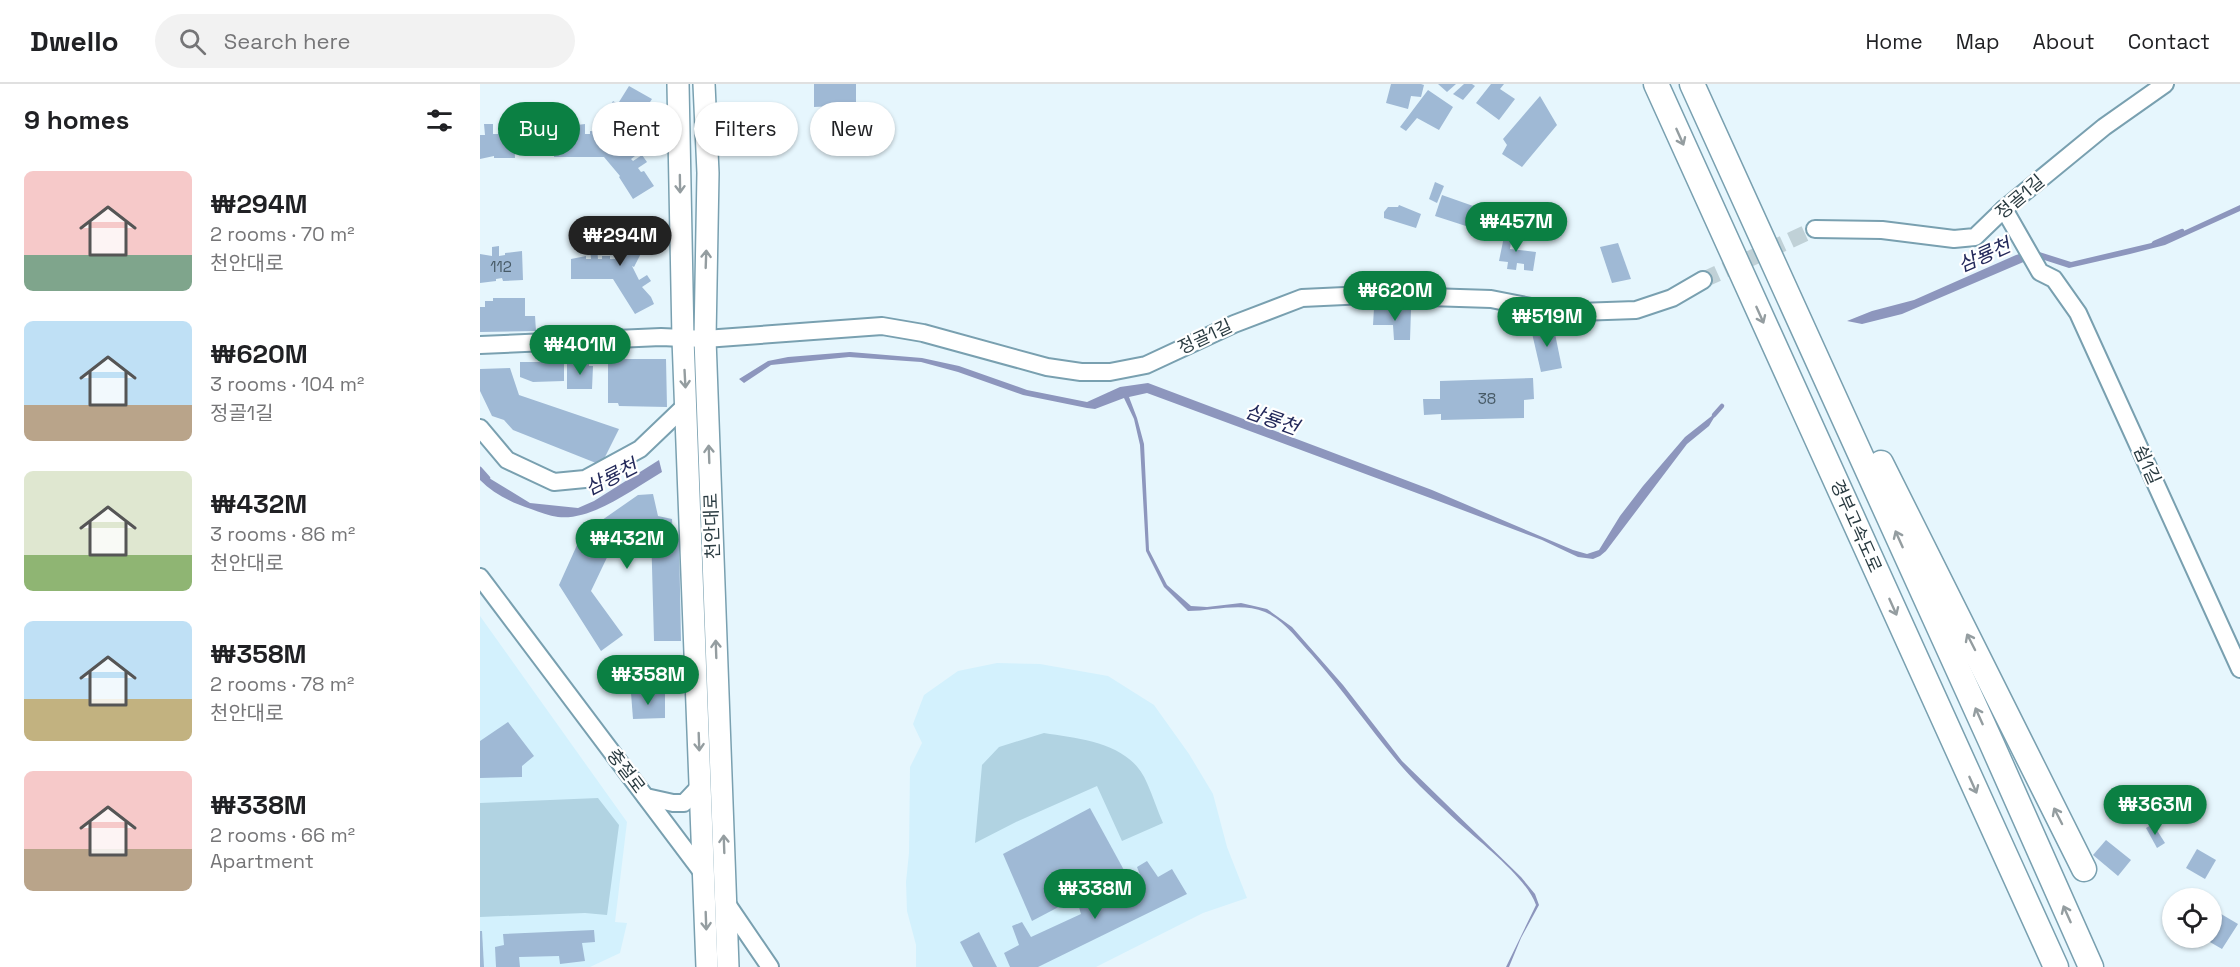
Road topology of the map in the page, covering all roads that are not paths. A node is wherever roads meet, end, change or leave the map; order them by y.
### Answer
1 (678, 84) edge
2 (704, 84) edge
3 (1656, 84) edge
4 (1694, 84) edge
5 (2165, 84) edge
6 (2004, 209) junction
7 (1815, 229) tunnel mouth
8 (1702, 280) tunnel mouth
9 (683, 339) junction
10 (705, 339) junction
11 (480, 345) edge
12 (480, 351) edge
13 (686, 405) junction
14 (480, 428) edge
15 (480, 577) edge
16 (2240, 669) edge
17 (701, 785) junction
18 (646, 797) junction
19 (2084, 869) dead end
20 (704, 875) junction
21 (726, 903) junction
22 (707, 967) edge
23 (728, 967) edge
24 (770, 967) edge
25 (2056, 967) edge
26 (2091, 967) edge

1 -> 9 main road, 천안대로
10 -> 2 main road, 천안대로
3 -> 25 highway, 경부고속도로
19 -> 4 highway
26 -> 4 highway, 경부고속도로
5 - 6 street, 정골1길
6 - 7 street, 정골1길
6 - 16 street, 쉼1길
8 - 10 street, 정골1길
9 - 10 street, 정골1길
9 - 11 street
9 - 12 street
9 -> 13 main road, 천안대로
21 -> 10 main road, 천안대로
13 - 14 street
13 -> 17 main road, 천안대로
15 - 18 street, 충절로
17 - 18 street
17 - 20 main road, 천안대로
18 - 20 street, 충절로
20 - 21 street, 충절로
20 -> 22 main road, 천안대로
21 - 23 main road, 천안대로
21 - 24 street, 충절로

